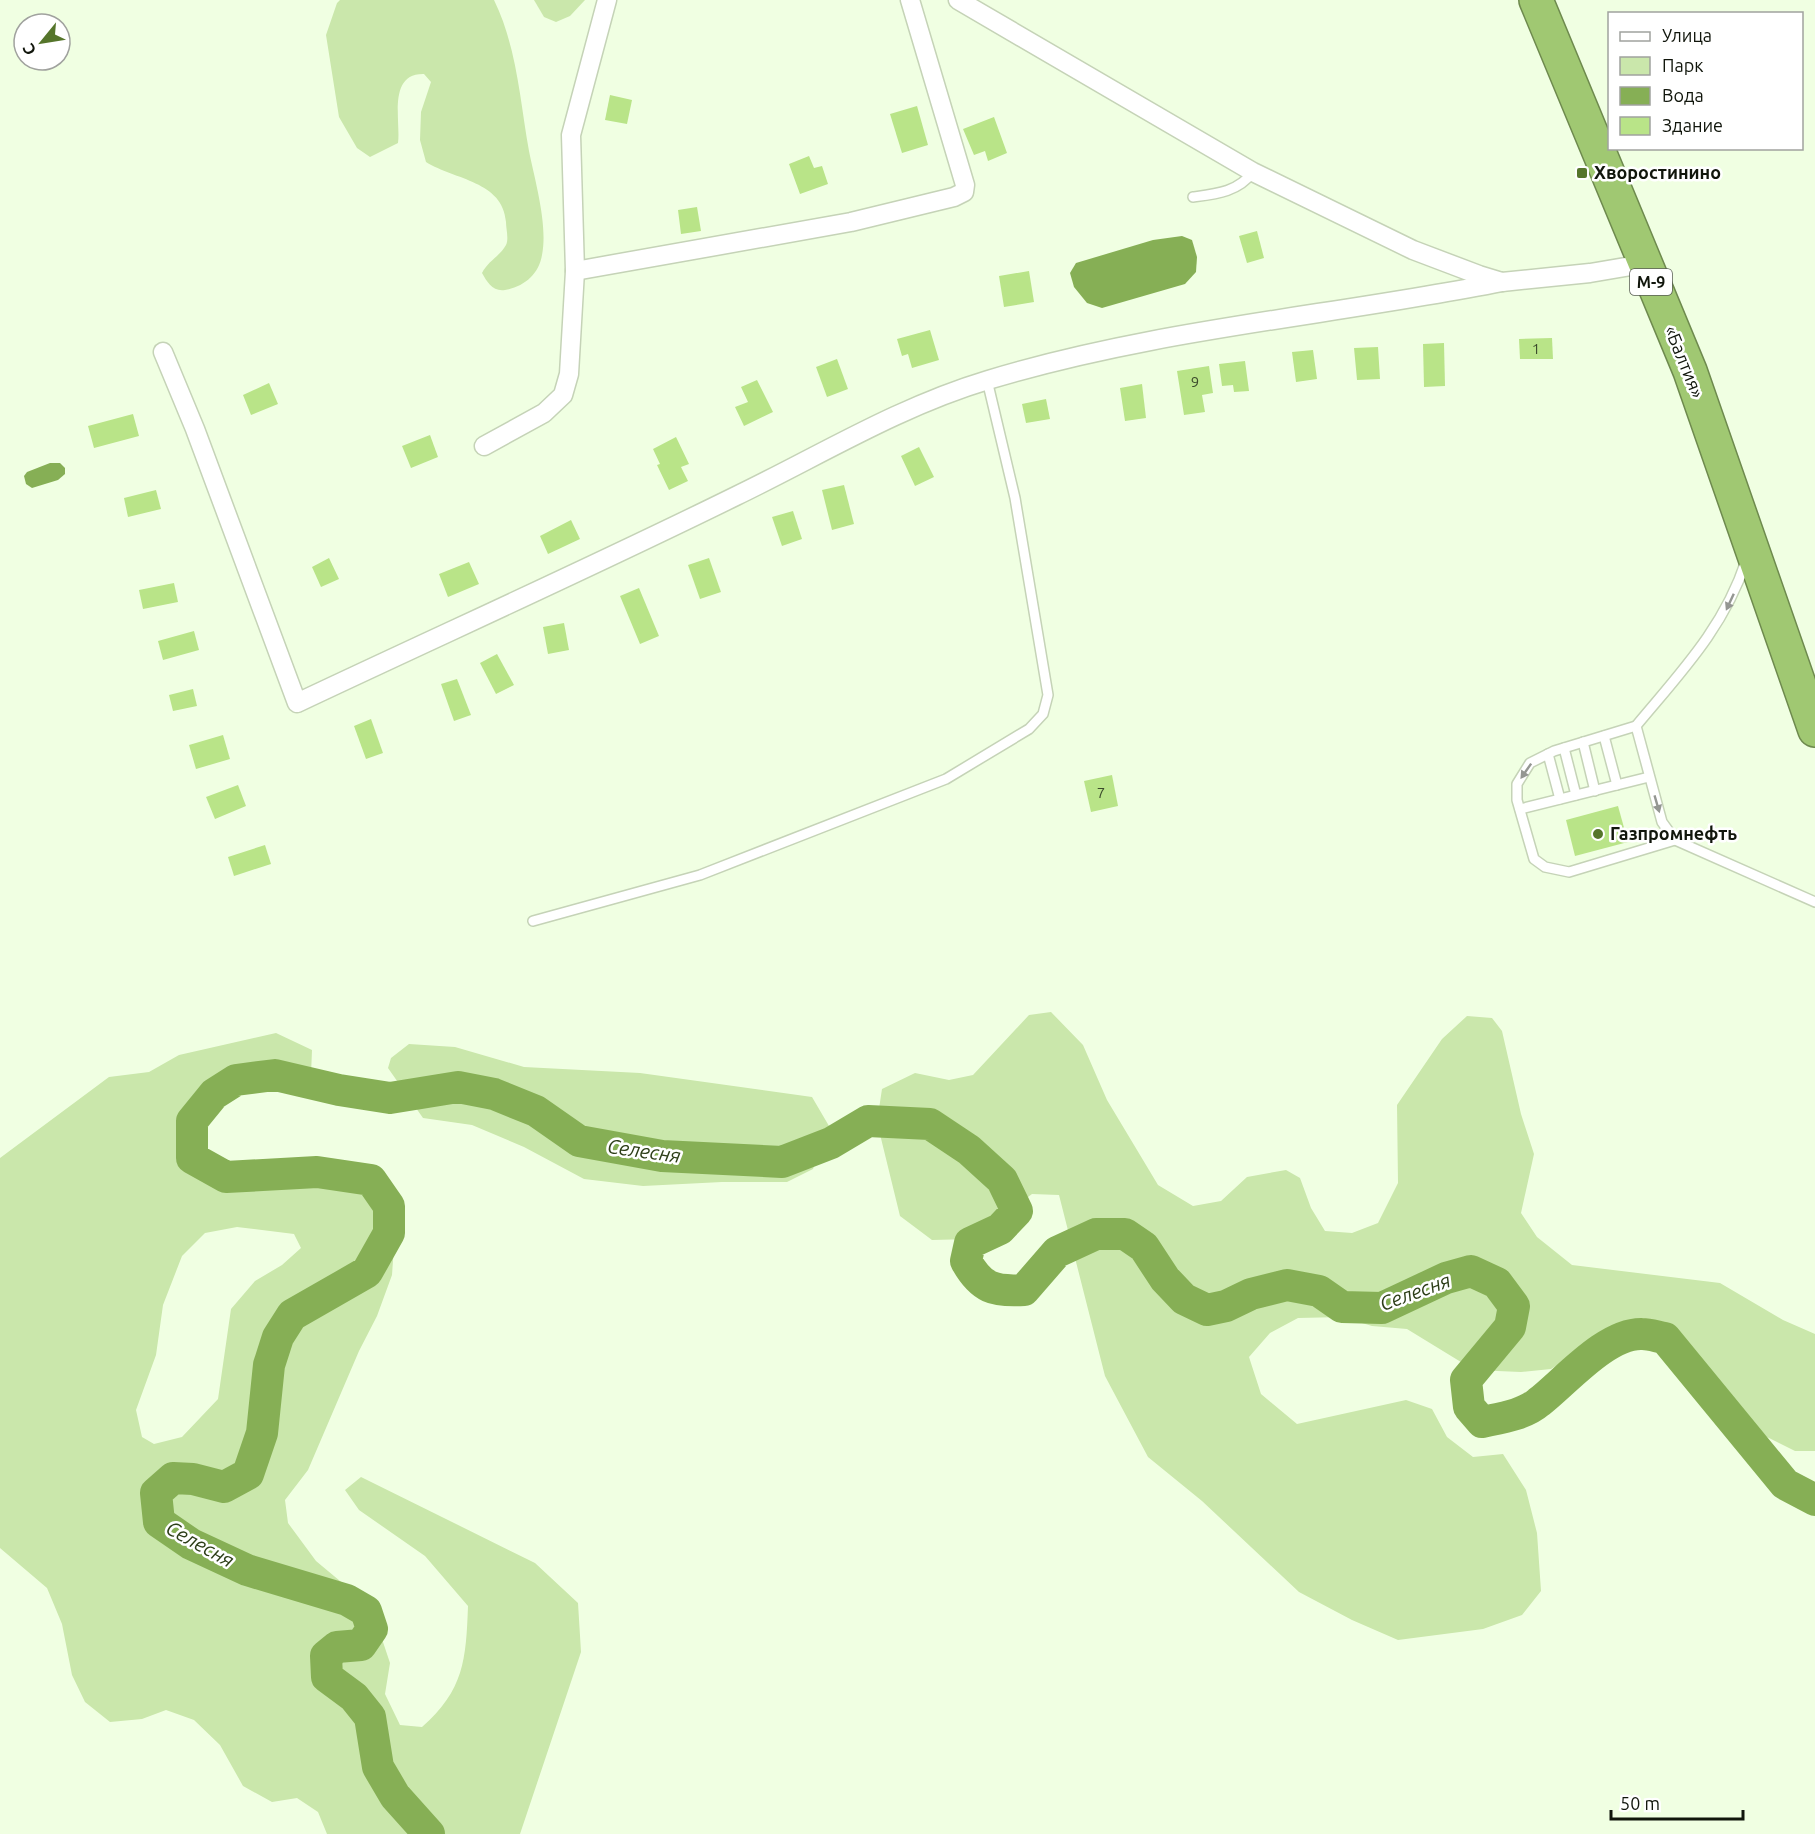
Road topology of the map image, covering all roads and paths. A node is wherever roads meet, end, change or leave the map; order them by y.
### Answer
1 (607, 0) edge
2 (910, 0) edge
3 (958, 0) edge
4 (1536, 0) edge
5 (1253, 172) junction
6 (1193, 197) dead end
7 (1643, 264) junction
8 (575, 271) junction
9 (1502, 282) junction
10 (163, 352) dead end
11 (987, 380) junction
12 (484, 446) dead end
13 (1751, 547) junction
14 (1636, 726) junction
15 (1815, 730) edge
16 (1604, 736) junction
17 (1583, 742) junction
18 (1564, 748) junction
19 (1548, 754) junction
20 (1649, 777) junction
21 (1617, 785) junction
22 (1595, 791) junction
23 (1576, 795) junction
24 (1560, 799) junction
25 (1520, 810) junction
26 (1675, 840) junction
27 (1815, 902) edge
28 (534, 921) dead end

1 - 8 street
2 - 8 street
3 - 5 street
4 - 7 highway, «Балтия» / М-9
5 - 6 lane
5 - 9 street
7 - 9 street
7 - 13 highway, «Балтия» / М-9
8 - 12 street
9 - 11 street
10 - 11 street
11 - 28 lane
13 -> 14 lane
13 - 15 highway, «Балтия» / М-9
14 - 16 lane
14 - 20 lane
16 - 17 lane
16 - 21 lane
17 - 18 lane
17 - 22 lane
18 - 19 lane
18 - 23 lane
19 - 24 lane
19 -> 25 lane
20 - 21 lane
20 -> 26 lane
21 - 22 lane
22 - 23 lane
23 - 24 lane
24 - 25 lane
25 - 26 lane
26 - 27 lane

